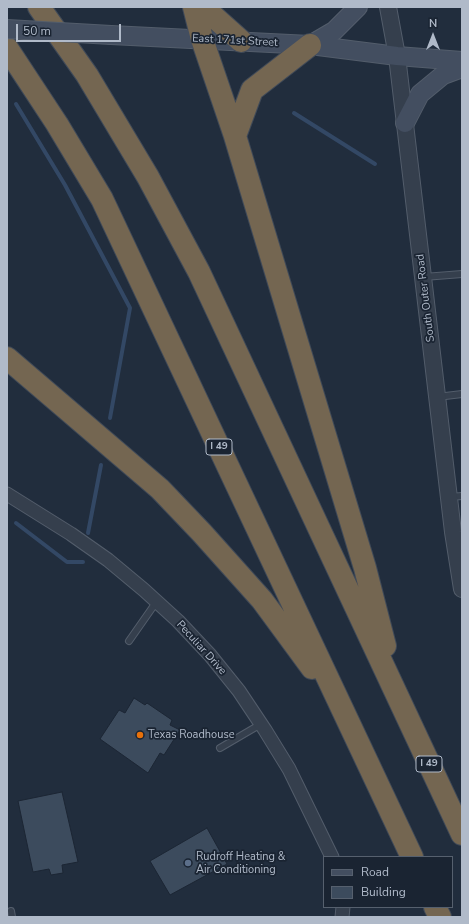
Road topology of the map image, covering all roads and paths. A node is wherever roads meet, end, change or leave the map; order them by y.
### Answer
1 (39, 7) edge
2 (194, 7) edge
3 (203, 7) edge
4 (358, 7) edge
5 (388, 7) edge
6 (7, 29) edge
7 (202, 39) junction
8 (241, 41) junction
9 (310, 45) junction
10 (7, 48) edge
11 (397, 56) junction
12 (462, 61) edge
13 (462, 68) edge
14 (405, 123) junction
15 (235, 136) junction
16 (462, 274) edge
17 (423, 277) junction
18 (7, 358) edge
19 (462, 394) edge
20 (437, 397) junction
21 (7, 494) edge
22 (456, 496) edge
23 (462, 589) edge
24 (157, 601) junction
25 (129, 641) dead end
26 (397, 694) junction
27 (340, 705) junction
28 (261, 724) junction
29 (220, 748) dead end
30 (462, 834) edge
31 (332, 856) edge
32 (412, 856) edge
33 (436, 908) edge
34 (440, 917) edge

1 - 26 highway, I 49
2 - 7 highway
3 - 8 highway
4 - 9 main road
5 - 11 street, South Outer Road
6 - 7 main road, East 171st Street, bridge
7 - 8 main road, East 171st Street
7 - 15 highway
8 - 9 main road, East 171st Street
9 - 11 main road, East 171st Street
9 - 15 highway
10 - 27 highway, I 49
11 - 12 main road, East 171st Street
11 - 14 street, South Outer Road
13 - 14 main road
14 - 17 street, South Outer Road
15 - 26 highway
16 - 17 lane
17 - 20 street, South Outer Road
18 - 27 highway
19 - 20 lane
20 - 22 street, South Outer Road
21 - 24 street, Peculiar Drive
22 - 23 street, South Outer Road
24 - 25 lane
24 - 28 street, Peculiar Drive
26 - 30 highway, I 49
27 - 32 highway, I 49
28 - 29 lane
28 - 31 street, Peculiar Drive
33 - 34 highway

